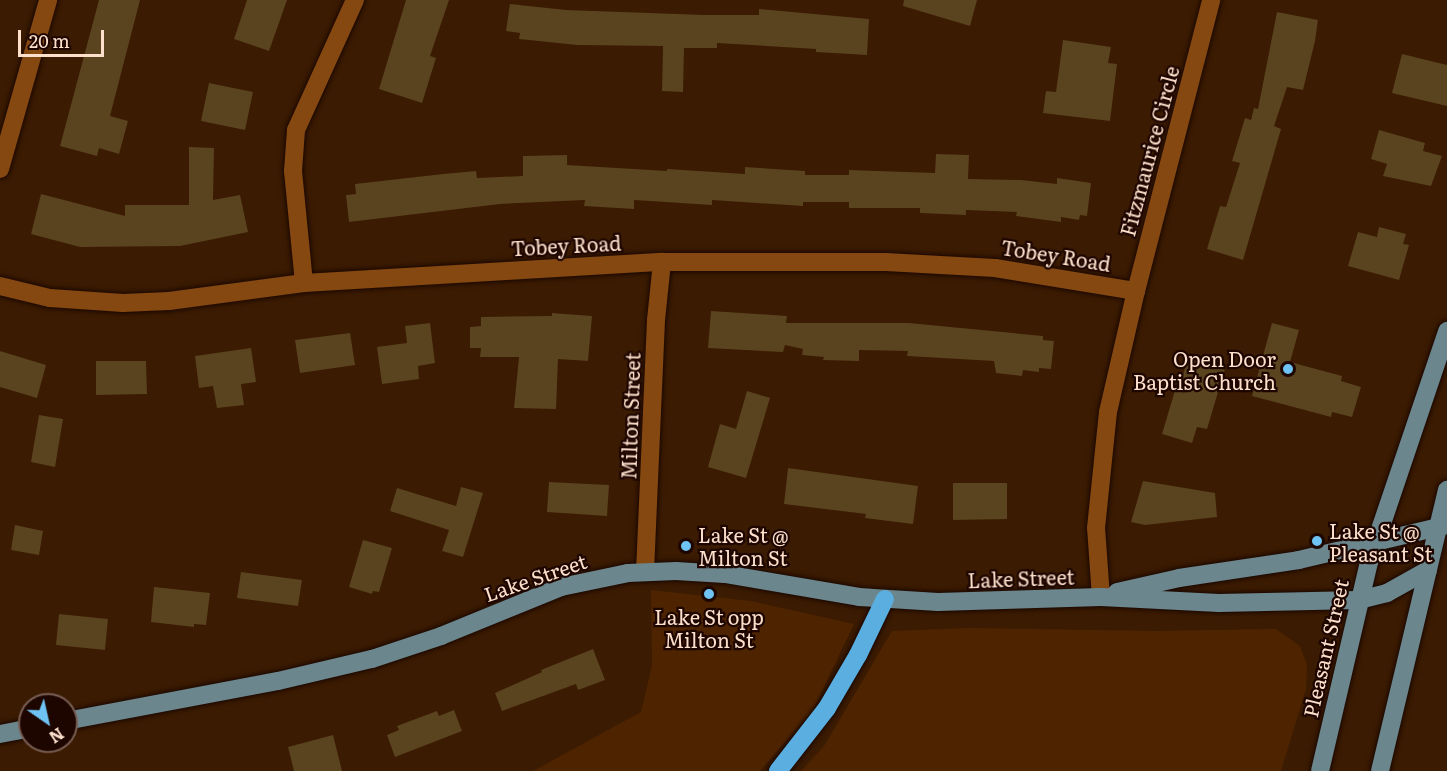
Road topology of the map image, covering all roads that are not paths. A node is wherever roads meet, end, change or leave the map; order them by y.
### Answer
1 (48, 0) edge
2 (355, 0) edge
3 (1211, 0) edge
4 (0, 169) edge
5 (662, 262) junction
6 (304, 283) junction
7 (0, 286) edge
8 (1136, 291) junction
9 (1447, 331) edge
10 (1447, 490) edge
11 (1443, 526) edge
12 (1375, 543) junction
13 (1428, 570) junction
14 (645, 572) junction
15 (1101, 597) junction
16 (885, 599) junction
17 (1359, 600) junction
18 (78, 719) edge
19 (18, 730) edge
20 (0, 734) edge
21 (778, 771) edge
22 (1320, 771) edge
23 (1380, 771) edge

1 - 4 street
2 - 6 street
3 - 8 street, Fitzmaurice Circle
5 - 6 street, Tobey Road
5 - 8 street, Tobey Road
5 - 14 street, Milton Street
6 - 7 street, Tobey Road
8 - 15 street, Fitzmaurice Circle
9 - 12 main road, Pleasant Street
10 - 11 main road
11 - 12 main road, Lake Street
11 - 13 main road
12 - 15 main road, Lake Street
12 - 17 main road, Pleasant Street
13 - 17 main road, Lake Street
13 - 23 main road
14 - 16 main road, Lake Street
14 - 18 main road, Lake Street
15 - 16 main road, Lake Street
15 - 17 main road, Lake Street
16 - 21 highway
17 - 22 main road, Pleasant Street
19 - 20 main road

